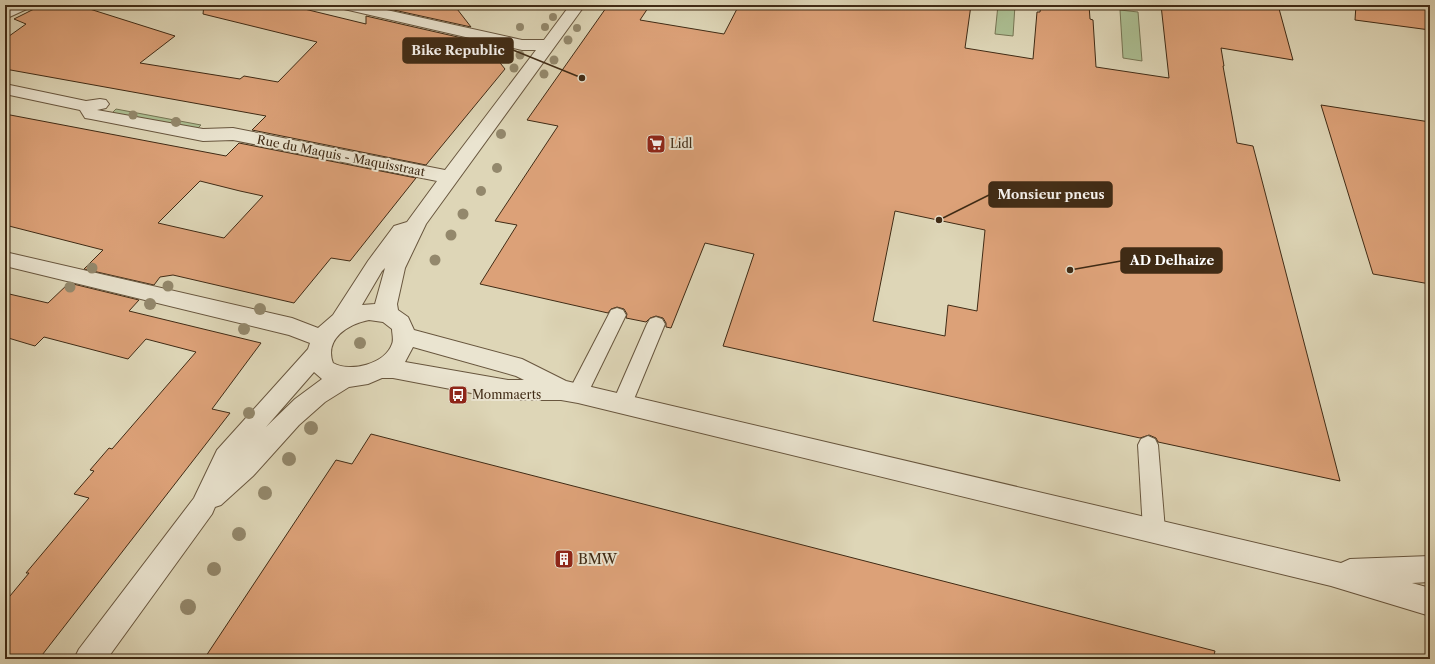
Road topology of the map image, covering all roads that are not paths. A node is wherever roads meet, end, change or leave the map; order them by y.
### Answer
1 (24, 5) edge
2 (344, 5) edge
3 (396, 5) edge
4 (578, 5) edge
5 (5, 14) edge
6 (549, 45) junction
7 (5, 89) edge
8 (449, 177) junction
9 (417, 221) junction
10 (5, 259) edge
11 (388, 314) junction
12 (617, 315) dead end
13 (341, 321) junction
14 (656, 324) dead end
15 (404, 336) junction
16 (321, 346) junction
17 (381, 369) junction
18 (346, 378) junction
19 (569, 392) junction
20 (622, 404) junction
21 (1148, 445) dead end
22 (202, 506) junction
23 (1154, 530) junction
24 (1430, 569) edge
25 (1331, 572) junction
26 (1430, 602) edge
27 (89, 659) edge

1 - 5 street
2 - 6 street
3 - 6 street
4 - 6 street
6 - 8 street
7 - 8 street, Rue du Maquis - Maquisstraat
8 - 9 street
9 - 11 street
9 - 13 street
10 - 16 street
11 - 13 street
11 - 15 street
12 - 19 lane
13 - 16 street
14 - 20 lane
15 - 17 street
15 - 19 street
16 - 18 street
16 - 22 street
17 - 18 street
17 - 19 street
18 - 22 street
19 - 20 street
20 - 23 street
21 - 23 lane
22 - 27 street
23 - 25 street
24 - 25 street
25 - 26 street

